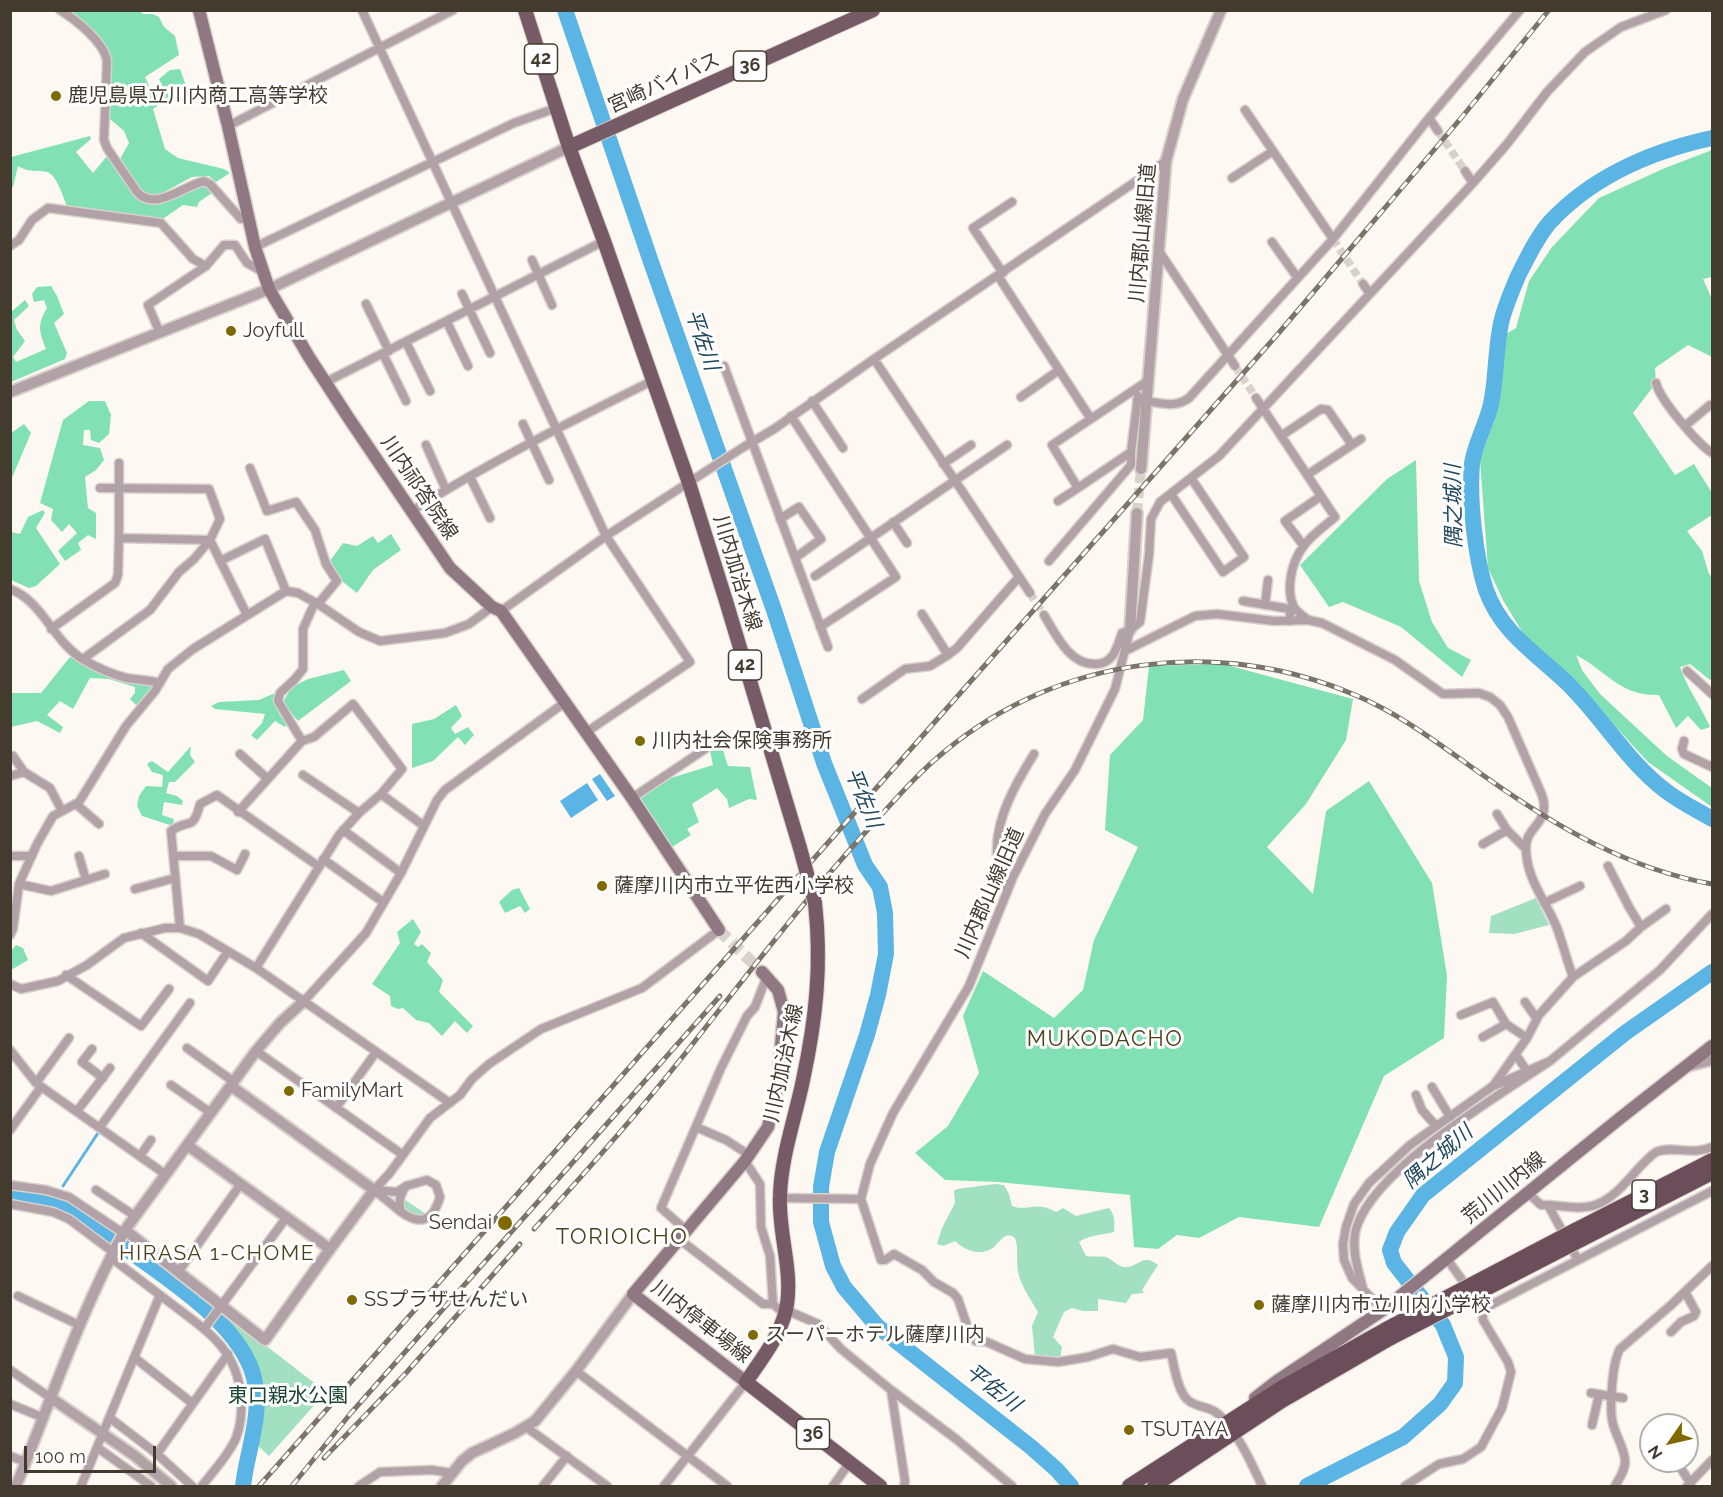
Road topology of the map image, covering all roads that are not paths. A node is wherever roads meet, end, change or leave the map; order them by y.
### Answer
1 (60, 10) edge
2 (198, 10) edge
3 (362, 10) edge
4 (453, 10) edge
5 (525, 10) edge
6 (873, 10) edge
7 (1221, 10) edge
8 (1520, 10) edge
9 (1666, 10) edge
10 (379, 48) junction
11 (556, 108) junction
12 (1245, 110) dead end
13 (1429, 118) junction
14 (228, 126) junction
15 (1438, 131) tunnel mouth
16 (568, 147) junction
17 (1273, 151) junction
18 (1166, 161) junction
19 (432, 163) junction
20 (1465, 171) tunnel mouth
21 (1232, 178) dead end
22 (1473, 183) junction
23 (1012, 202) dead end
24 (451, 203) junction
25 (248, 217) junction
26 (1333, 239) junction
27 (604, 241) junction
28 (1272, 242) dead end
29 (10, 246) edge
30 (255, 247) junction
31 (1159, 250) junction
32 (532, 260) dead end
33 (206, 266) junction
34 (263, 272) junction
35 (538, 274) junction
36 (1000, 274) junction
37 (1297, 277) junction
38 (1364, 284) tunnel mouth
39 (269, 289) junction
40 (462, 294) dead end
41 (1370, 294) junction
42 (495, 297) junction
43 (366, 304) dead end
44 (552, 305) dead end
45 (470, 310) junction
46 (447, 322) junction
47 (160, 333) junction
48 (406, 342) junction
49 (386, 352) junction
50 (490, 353) dead end
51 (1227, 354) junction
52 (874, 359) junction
53 (468, 366) dead end
54 (724, 366) dead end
55 (1235, 366) tunnel mouth
56 (1059, 370) junction
57 (654, 380) junction
58 (1149, 380) junction
59 (326, 382) junction
60 (1656, 383) dead end
61 (1139, 386) junction
62 (430, 391) dead end
63 (10, 392) edge
64 (1021, 397) dead end
65 (1256, 398) tunnel mouth
66 (1142, 400) junction
67 (406, 401) dead end
68 (812, 401) junction
69 (1710, 405) dead end
70 (1263, 408) junction
71 (791, 416) junction
72 (1091, 419) junction
73 (523, 424) dead end
74 (1685, 426) junction
75 (556, 429) junction
76 (1281, 436) junction
77 (1361, 439) dead end
78 (532, 442) junction
79 (752, 442) junction
80 (426, 445) dead end
81 (971, 445) dead end
82 (1007, 445) dead end
83 (1352, 445) junction
84 (843, 448) dead end
85 (1131, 452) junction
86 (1713, 453) edge
87 (119, 463) dead end
88 (943, 464) junction
89 (250, 468) dead end
90 (1141, 469) tunnel mouth
91 (1307, 476) junction
92 (470, 477) junction
93 (1191, 478) junction
94 (549, 480) dead end
95 (954, 481) junction
96 (689, 483) junction
97 (100, 488) dead end
98 (1078, 488) junction
99 (119, 489) junction
100 (446, 490) junction
101 (1170, 494) junction
102 (1321, 496) junction
103 (1058, 501) dead end
104 (410, 512) junction
105 (1137, 513) tunnel mouth
106 (490, 518) dead end
107 (780, 519) junction
108 (893, 522) junction
109 (606, 536) junction
110 (118, 538) junction
111 (870, 538) junction
112 (210, 540) junction
113 (907, 543) dead end
114 (1303, 545) junction
115 (795, 558) junction
116 (220, 561) junction
117 (1049, 561) dead end
118 (815, 576) dead end
119 (1018, 578) junction
120 (1268, 580) dead end
121 (10, 589) edge
122 (286, 591) junction
123 (1030, 593) tunnel mouth
124 (1243, 601) dead end
125 (316, 603) junction
126 (1265, 605) junction
127 (497, 609) junction
128 (1293, 609) junction
129 (922, 614) dead end
130 (247, 615) junction
131 (1044, 615) tunnel mouth
132 (1308, 620) junction
133 (1290, 621) junction
134 (820, 627) junction
135 (51, 629) junction
136 (1130, 630) junction
137 (828, 647) dead end
138 (1125, 651) junction
139 (948, 654) junction
140 (83, 659) junction
141 (1687, 670) dead end
142 (160, 683) junction
143 (1713, 694) edge
144 (862, 699) dead end
145 (564, 703) junction
146 (585, 733) junction
147 (302, 741) junction
148 (1684, 741) dead end
149 (708, 747) dead end
150 (240, 754) dead end
151 (1035, 754) dead end
152 (13, 756) dead end
153 (1713, 767) edge
154 (24, 772) junction
155 (303, 775) dead end
156 (10, 776) edge
157 (267, 779) junction
158 (381, 794) junction
159 (632, 798) junction
160 (76, 804) junction
161 (62, 811) junction
162 (238, 812) junction
163 (359, 813) junction
164 (1497, 814) dead end
165 (99, 824) dead end
166 (424, 826) junction
167 (343, 830) junction
168 (1507, 830) junction
169 (1483, 844) dead end
170 (1525, 848) junction
171 (245, 854) dead end
172 (10, 856) edge
173 (32, 856) junction
174 (79, 856) dead end
175 (174, 856) junction
176 (321, 863) junction
177 (1608, 867) dead end
178 (401, 873) junction
179 (105, 874) dead end
180 (176, 878) junction
181 (86, 880) junction
182 (19, 884) junction
183 (1580, 886) dead end
184 (135, 889) dead end
185 (1007, 893) junction
186 (383, 902) junction
187 (1544, 903) junction
188 (1666, 909) dead end
189 (1713, 914) edge
190 (1641, 927) junction
191 (180, 928) junction
192 (719, 930) joint
193 (141, 933) junction
194 (10, 935) edge
195 (228, 951) junction
196 (256, 968) junction
197 (764, 974) joint
198 (66, 975) junction
199 (1573, 977) junction
200 (10, 984) edge
201 (169, 989) dead end
202 (304, 1000) junction
203 (1525, 1002) dead end
204 (190, 1003) dead end
205 (1461, 1015) dead end
206 (1537, 1019) junction
207 (1506, 1024) junction
208 (1484, 1037) dead end
209 (69, 1038) dead end
210 (1527, 1038) junction
211 (1713, 1046) edge
212 (187, 1048) dead end
213 (92, 1049) dead end
214 (10, 1050) edge
215 (256, 1051) junction
216 (376, 1052) junction
217 (1516, 1055) junction
218 (1550, 1061) junction
219 (1711, 1064) edge
220 (1688, 1066) junction
221 (110, 1068) dead end
222 (1527, 1071) junction
223 (103, 1078) junction
224 (233, 1084) junction
225 (39, 1085) junction
226 (171, 1085) dead end
227 (1493, 1086) junction
228 (1432, 1087) dead end
229 (1416, 1095) dead end
230 (450, 1103) junction
231 (336, 1108) junction
232 (77, 1111) junction
233 (211, 1113) junction
234 (1450, 1116) junction
235 (1436, 1126) junction
236 (100, 1127) junction
237 (696, 1127) junction
238 (10, 1130) edge
239 (151, 1140) dead end
240 (187, 1145) junction
241 (1713, 1147) edge
242 (403, 1155) junction
243 (140, 1156) junction
244 (747, 1158) junction
245 (1713, 1160) edge
246 (1713, 1173) edge
247 (165, 1174) junction
248 (10, 1185) edge
249 (240, 1185) junction
250 (406, 1186) junction
251 (96, 1190) dead end
252 (374, 1190) junction
253 (1713, 1191) edge
254 (1529, 1194) junction
255 (780, 1198) junction
256 (861, 1199) junction
257 (10, 1204) edge
258 (1548, 1205) junction
259 (401, 1212) junction
260 (135, 1216) junction
261 (286, 1218) junction
262 (124, 1233) junction
263 (683, 1235) junction
264 (1578, 1235) junction
265 (330, 1249) junction
266 (113, 1253) junction
267 (1578, 1260) junction
268 (1444, 1262) junction
269 (1713, 1266) edge
270 (179, 1271) junction
271 (1364, 1292) junction
272 (1685, 1292) junction
273 (633, 1294) junction
274 (160, 1295) junction
275 (18, 1296) dead end
276 (1386, 1307) junction
277 (220, 1309) junction
278 (781, 1309) junction
279 (1483, 1310) junction
280 (79, 1324) junction
281 (204, 1329) junction
282 (1671, 1332) dead end
283 (1389, 1334) junction
284 (1345, 1335) junction
285 (228, 1354) junction
286 (1339, 1354) junction
287 (135, 1358) junction
288 (1338, 1369) junction
289 (10, 1370) edge
290 (576, 1371) junction
291 (746, 1382) junction
292 (891, 1390) junction
293 (1612, 1397) junction
294 (51, 1398) junction
295 (1623, 1398) dead end
296 (192, 1402) junction
297 (10, 1404) edge
298 (44, 1418) junction
299 (110, 1418) junction
300 (1592, 1425) dead end
301 (526, 1427) junction
302 (1230, 1427) junction
303 (104, 1434) junction
304 (98, 1448) junction
305 (157, 1454) junction
306 (10, 1456) edge
307 (567, 1456) junction
308 (688, 1456) junction
309 (1713, 1460) edge
310 (26, 1462) junction
311 (850, 1462) junction
312 (452, 1473) junction
313 (1691, 1484) edge
314 (147, 1485) edge
315 (16, 1486) edge
316 (81, 1486) edge
317 (171, 1486) edge
318 (192, 1486) edge
319 (202, 1486) edge
320 (359, 1486) edge
321 (442, 1486) edge
322 (543, 1486) edge
323 (607, 1486) edge
324 (664, 1486) edge
325 (727, 1486) edge
326 (833, 1486) edge
327 (880, 1486) edge
328 (904, 1486) edge
329 (1012, 1486) edge
330 (1129, 1486) edge
331 (1154, 1486) edge
332 (1262, 1486) edge
333 (1405, 1486) edge
334 (1615, 1486) edge
335 (1704, 1486) edge

1 - 25 street
2 - 14 main road, 川内祁答院線
3 - 10 street
4 - 10 street
5 - 11 main road, 川内加治木線 / 42
6 - 16 main road, 宮崎バイパス / 36
7 - 18 street, 川内郡山線旧道
8 - 13 street
9 - 22 street
10 - 14 street
10 - 19 street
11 - 16 main road, 川内加治木線 / 42
11 - 19 street
12 - 17 street
13 - 15 street
13 - 26 street
14 - 25 main road, 川内祁答院線
16 - 24 street
16 - 27 main road, 川内加治木線 / 42
17 - 21 street
17 - 26 street
18 - 31 street, 川内郡山線旧道
18 - 36 street
19 - 24 street
19 - 30 street
20 - 22 street
22 - 41 street
23 - 36 street
24 - 39 street
24 - 42 street
25 - 30 main road, 川内祁答院線
26 - 37 street
27 - 35 street
27 - 57 main road, 川内加治木線 / 42
28 - 37 street
29 - 33 street
30 - 34 main road, 川内祁答院線
31 - 51 street
31 - 58 street, 川内郡山線旧道
32 - 35 street
33 - 34 street
33 - 47 street
34 - 39 main road, 川内祁答院線
35 - 42 street
35 - 44 street
36 - 52 street
36 - 56 street
37 - 51 street
38 - 41 street
39 - 47 street
39 - 59 main road, 川内祁答院線
40 - 45 street
41 - 70 street
42 - 45 street
42 - 75 street
43 - 49 street
45 - 46 street
45 - 50 street
46 - 48 street
46 - 53 street
47 - 63 street
48 - 49 street
48 - 62 street
49 - 59 street
49 - 67 street
51 - 55 street
51 - 66 street
52 - 68 street
52 - 88 street
54 - 79 street
56 - 64 street
56 - 72 street
57 - 75 street
57 - 96 main road, 川内加治木線 / 42
58 - 61 street
58 - 66 street, 川内郡山線旧道
59 - 104 main road, 川内祁答院線
60 - 74 street
61 - 66 street
61 - 72 street
65 - 70 street
66 - 85 street
66 - 90 street, 川内郡山線旧道
68 - 71 street
68 - 84 street
69 - 74 street
70 - 76 street
70 - 93 street
71 - 79 street
71 - 111 street
72 - 98 street
73 - 78 street
74 - 86 street
75 - 78 street
75 - 109 street
76 - 83 street
76 - 91 street
77 - 83 street
78 - 92 street
78 - 94 street
79 - 96 street
79 - 107 street
80 - 100 street
81 - 88 street
82 - 95 street
83 - 91 street
85 - 98 street
85 - 117 street
87 - 99 street
88 - 95 street
89 - 125 street
91 - 102 street
92 - 100 street
92 - 106 street
93 - 101 street
93 - 101 street
95 - 108 street
95 - 119 street
96 - 109 street
96 - 255 main road, 川内加治木線 / 42, bridge
97 - 99 street
98 - 103 street
99 - 110 street
99 - 112 street
100 - 104 street
101 - 136 street
102 - 114 street
102 - 114 street
104 - 127 main road, 川内祁答院線
105 - 136 street, 川内郡山線旧道
107 - 115 street
107 - 115 street
108 - 111 street
108 - 113 street
109 - 127 street
109 - 146 street
110 - 112 street
110 - 135 street
111 - 118 street
111 - 134 street
112 - 116 street
112 - 140 street
114 - 128 street
115 - 134 street
116 - 122 street
116 - 130 street
119 - 123 street
119 - 139 street
120 - 126 street
121 - 135 street
122 - 125 street
122 - 130 street
124 - 126 street
125 - 127 street
125 - 147 street
126 - 128 street
127 - 145 main road, 川内祁答院線
128 - 132 street
128 - 133 street
129 - 139 street
130 - 142 street
131 - 136 street
132 - 133 street
132 - 170 street
133 - 138 street
134 - 137 street
135 - 140 street
136 - 138 street, 川内郡山線旧道
138 - 185 street, 川内郡山線旧道
139 - 144 street
140 - 142 street
141 - 143 street
142 - 160 street
145 - 146 main road, 川内祁答院線
145 - 166 street
146 - 159 main road, 川内祁答院線
147 - 157 street
147 - 158 street
148 - 153 street
149 - 159 street
150 - 157 street
151 - 185 street
152 - 154 street
154 - 156 street
154 - 161 street
155 - 163 street
157 - 162 street
158 - 163 street
158 - 166 street
159 - 192 main road, 川内祁答院線
160 - 161 street
160 - 165 street
161 - 173 street
162 - 175 street
162 - 176 street
163 - 167 street
164 - 168 street
166 - 178 street
167 - 176 street
167 - 178 street
168 - 169 street
168 - 170 street
170 - 187 street
171 - 175 street
172 - 173 street
173 - 182 street
174 - 181 street
175 - 180 street
176 - 186 street
176 - 196 street
177 - 190 street
178 - 186 street
179 - 181 street
180 - 184 street
180 - 191 street
181 - 182 street
182 - 194 street
183 - 187 street
185 - 256 street, 川内郡山線旧道
186 - 202 street
187 - 199 street
188 - 190 street
189 - 218 street
190 - 199 street
191 - 193 street
191 - 195 street
192 - 230 street
193 - 195 street
193 - 198 street
195 - 196 street
196 - 202 street
197 - 237 street
197 - 244 main road
198 - 200 street
198 - 201 street
199 - 206 street
202 - 215 street
202 - 216 street
203 - 206 street
204 - 236 street
205 - 207 street
206 - 210 street
207 - 208 street
207 - 210 street
209 - 225 street
210 - 217 street
211 - 220 main road, 荒川川内線
212 - 224 street
213 - 223 street
214 - 225 street
215 - 224 street
215 - 231 street
216 - 230 street
216 - 231 street
217 - 222 street
217 - 227 street
218 - 222 street
218 - 271 street
219 - 220 street
220 - 254 main road, 荒川川内線
221 - 223 street
222 - 227 street
223 - 232 street
224 - 233 street
224 - 252 street
225 - 232 street
225 - 238 street
226 - 233 street
227 - 234 street
228 - 234 street
229 - 235 street
230 - 242 street
231 - 242 street
232 - 236 street
233 - 240 street
234 - 235 street
235 - 271 street
236 - 243 street
237 - 244 street
237 - 263 street
239 - 243 street
240 - 247 street
240 - 249 street
241 - 258 street
242 - 252 street
243 - 247 street
244 - 263 main road
244 - 278 street
245 - 264 highway, 3
246 - 264 highway, 3
247 - 260 street
248 - 262 street
249 - 261 street
249 - 270 street
250 - 252 street
250 - 259 street
250 - 259 street
251 - 260 street
252 - 259 street
252 - 265 street
253 - 267 street
254 - 258 street
254 - 268 main road, 荒川川内線
255 - 256 street
255 - 278 main road, 川内加治木線
256 - 302 street
257 - 266 street
258 - 267 street
260 - 262 street
261 - 265 street
261 - 277 street
262 - 266 street
262 - 270 street
263 - 273 main road
263 - 278 street
264 - 283 highway, 3, bridge
265 - 277 street
266 - 274 street
266 - 280 street
267 - 279 street
268 - 276 main road, 荒川川内線
268 - 279 street
269 - 272 street
270 - 277 street
271 - 276 street
272 - 282 street
272 - 293 street
273 - 290 street
273 - 291 main road, 川内停車場線
274 - 281 street
274 - 287 street
275 - 280 street
276 - 284 main road, 荒川川内線
277 - 281 street
278 - 291 main road, 川内加治木線
278 - 292 street
279 - 333 street
280 - 294 street
281 - 285 street
283 - 286 highway, 3
283 - 288 highway, 3
284 - 286 main road
284 - 302 main road, 荒川川内線
285 - 296 street
285 - 319 street
286 - 288 main road
286 - 302 highway, 3
287 - 296 street
287 - 299 street
288 - 302 highway, 3
289 - 294 street
290 - 301 street
290 - 308 street
291 - 308 street
291 - 311 main road, 36
292 - 328 street
292 - 329 street
293 - 295 street
293 - 300 street
293 - 334 street
294 - 298 street
294 - 303 street
296 - 305 street
297 - 298 street
298 - 310 street
299 - 303 street
299 - 305 street
301 - 307 street
301 - 312 street
302 - 330 highway, 3
302 - 331 highway, 3
302 - 332 street
303 - 304 street
303 - 317 street
304 - 314 street
304 - 316 street
305 - 318 street
306 - 310 street
307 - 322 street
307 - 323 street
308 - 324 street
308 - 325 street
309 - 313 street
310 - 315 street
311 - 326 street
311 - 327 main road, 36
312 - 320 street
312 - 321 street
313 - 335 street

